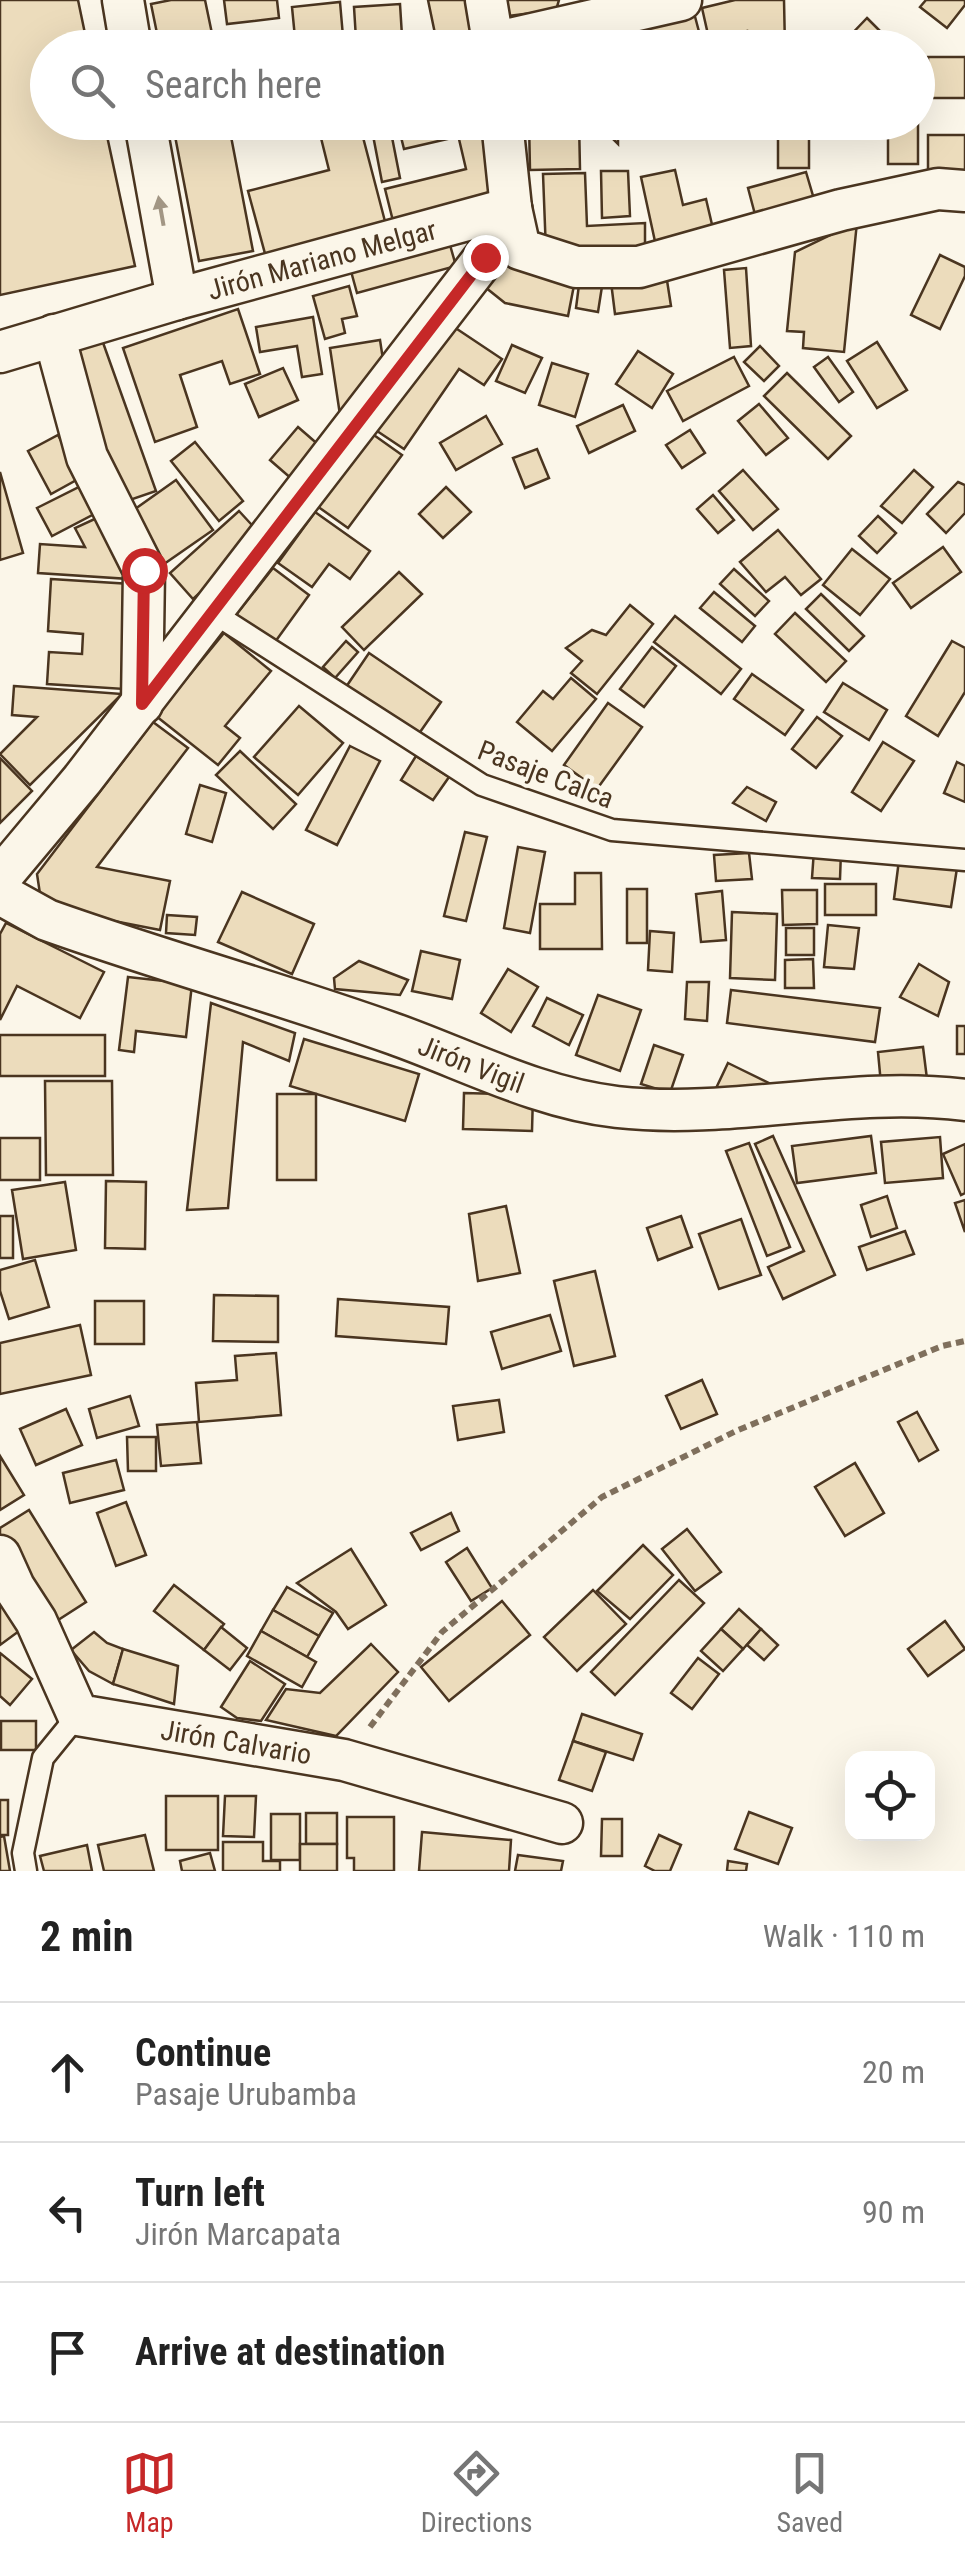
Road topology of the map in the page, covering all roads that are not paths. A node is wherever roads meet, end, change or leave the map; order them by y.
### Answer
1 (122, 0) edge
2 (486, 0) edge
3 (681, 0) edge
4 (128, 30) edge
5 (491, 30) edge
6 (556, 30) edge
7 (148, 140) edge
8 (504, 140) edge
9 (965, 191) edge
10 (511, 208) junction
11 (177, 298) junction
12 (54, 335) junction
13 (0, 352) edge
14 (212, 612) junction
15 (142, 704) junction
16 (965, 860) edge
17 (0, 878) edge
18 (0, 894) edge
19 (965, 1100) edge
20 (0, 1556) edge
21 (78, 1716) junction
22 (562, 1823) dead end
23 (26, 1871) edge

1 - 4 street
2 - 5 street
3 - 6 street
11 -> 7 street
8 - 10 street
9 - 10 street
10 - 11 street, Jirón Mariano Melgar
10 - 14 street
11 - 12 street, Jirón Mariano Melgar
12 - 13 street, Jirón Mariano Melgar
12 - 15 street
14 - 15 street
14 - 16 lane, Pasaje Calca
15 - 17 street
18 - 19 street, Jirón Vigil
20 - 21 street
21 - 22 street, Jirón Calvario
21 - 23 lane

